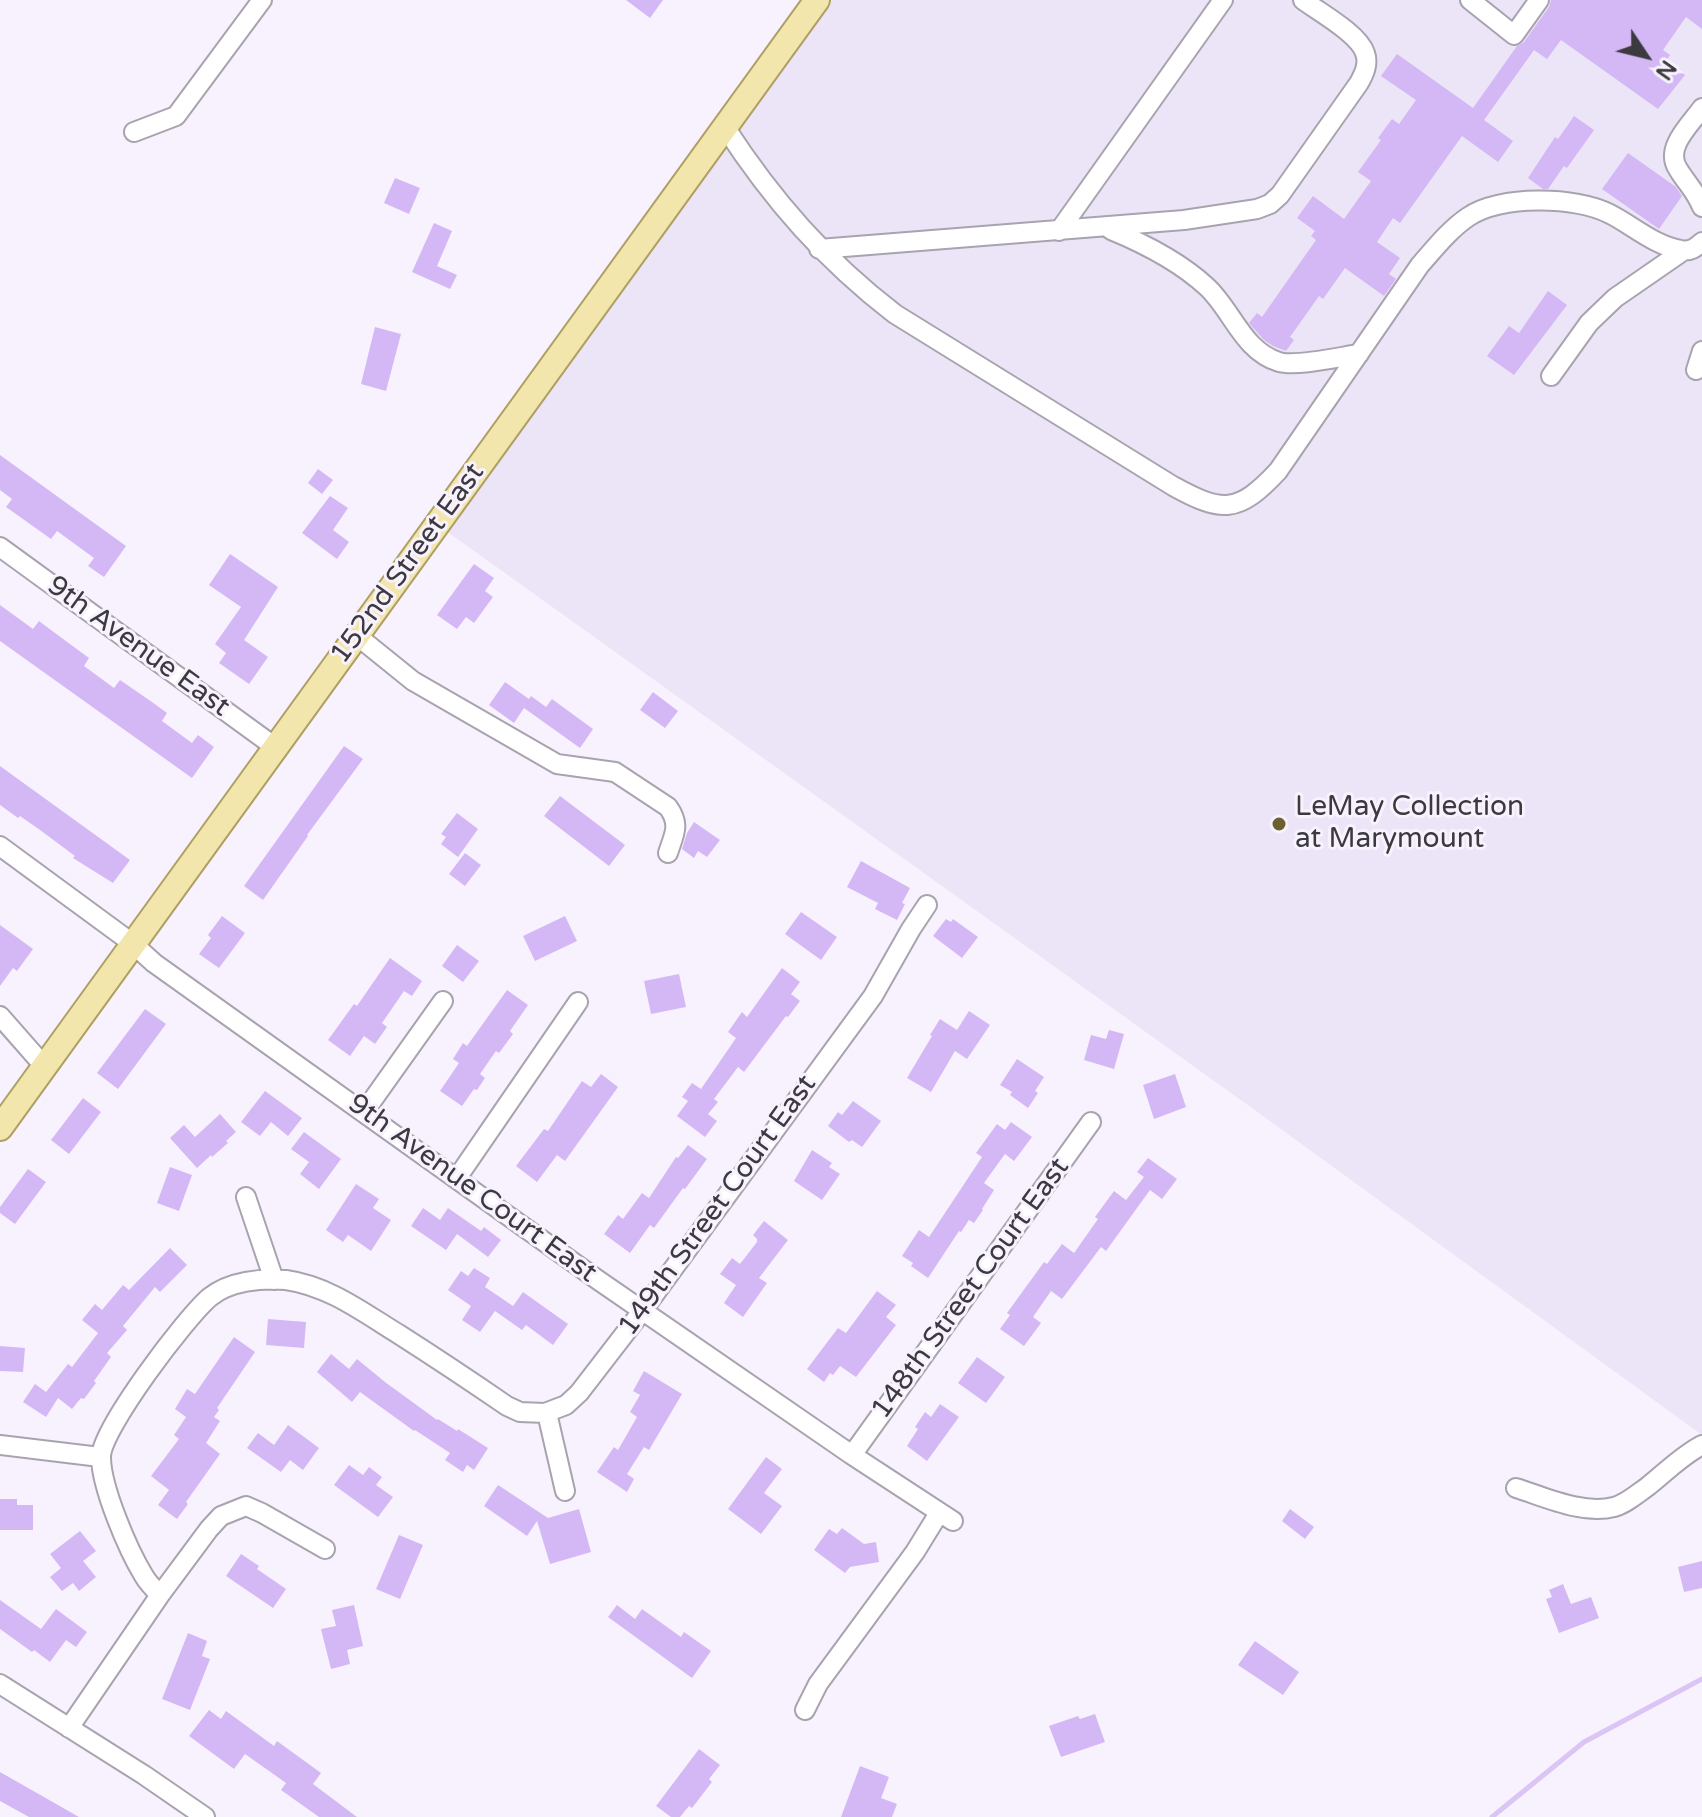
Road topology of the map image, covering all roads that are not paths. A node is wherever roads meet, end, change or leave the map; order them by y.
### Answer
1 (262, 0) edge
2 (817, 0) edge
3 (1223, 0) edge
4 (1303, 0) edge
5 (1470, 0) edge
6 (1539, 0) edge
7 (1702, 108) edge
8 (725, 127) junction
9 (134, 132) dead end
10 (1695, 132) edge
11 (1702, 207) edge
12 (1105, 227) junction
13 (1059, 231) junction
14 (819, 249) junction
15 (1695, 251) edge
16 (1702, 351) edge
17 (1359, 354) junction
18 (1696, 370) dead end
19 (1551, 376) dead end
20 (0, 547) edge
21 (356, 635) junction
22 (275, 747) junction
23 (0, 846) edge
24 (668, 853) dead end
25 (927, 905) dead end
26 (132, 943) junction
27 (443, 1001) dead end
28 (578, 1002) dead end
29 (0, 1016) edge
30 (44, 1066) junction
31 (364, 1112) junction
32 (1091, 1122) dead end
33 (0, 1128) edge
34 (457, 1178) junction
35 (246, 1197) dead end
36 (274, 1280) junction
37 (643, 1310) junction
38 (552, 1411) junction
39 (0, 1445) edge
40 (1702, 1445) edge
41 (852, 1455) junction
42 (100, 1457) junction
43 (1516, 1488) dead end
44 (565, 1491) dead end
45 (325, 1549) dead end
46 (160, 1595) junction
47 (0, 1684) edge
48 (805, 1710) dead end
49 (69, 1728) junction
50 (205, 1817) edge

1 - 9 street
2 - 8 main road, 152nd Street East
3 - 13 street
4 - 12 street
5 - 6 street
7 - 10 street
8 - 14 street
8 - 21 main road, 152nd Street East
10 - 11 street
12 - 13 street
12 - 17 street
13 - 14 street
14 - 17 street
15 - 17 street
15 - 19 street
16 - 18 street
20 - 22 street, 9th Avenue East
21 - 22 main road, 152nd Street East
21 - 24 street
22 - 26 main road, 152nd Street East
23 - 26 street, 9th Avenue Court East
25 - 37 street, 149th Street Court East
26 - 30 main road, 152nd Street East
26 - 31 street, 9th Avenue Court East
27 - 31 street
28 - 34 street
29 - 30 street
30 - 33 main road, 152nd Street East
31 - 34 street, 9th Avenue Court East
32 - 41 street, 148th Street Court East
34 - 37 street, 9th Avenue Court East
35 - 36 street
36 - 38 street
36 - 42 street
37 - 38 street, 149th Street Court East
37 - 41 street, 9th Avenue Court East
38 - 44 street
39 - 42 street
40 - 43 street
41 - 48 street, 9th Avenue Court East
42 - 46 street
45 - 46 street
46 - 49 street
47 - 49 street
49 - 50 street

